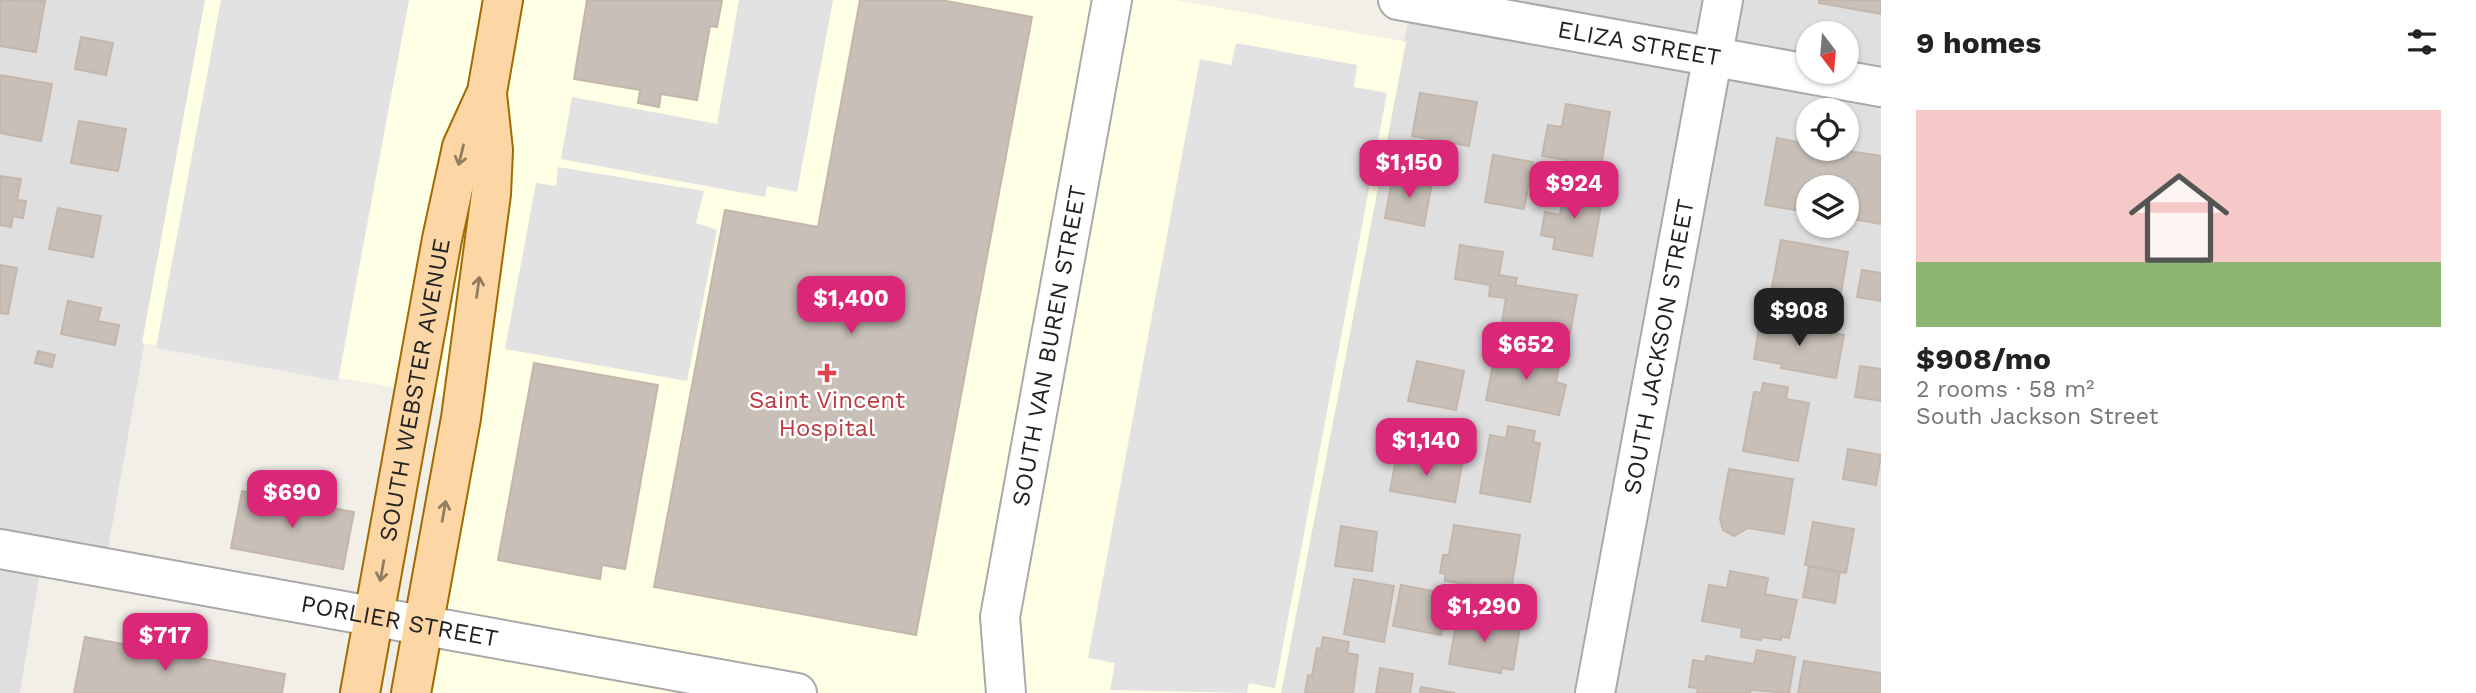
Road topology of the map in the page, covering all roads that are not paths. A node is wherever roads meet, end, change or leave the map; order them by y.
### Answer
1 (503, 0) edge
2 (1112, 0) edge
3 (1398, 0) edge
4 (1723, 0) edge
5 (1712, 57) junction
6 (1881, 88) edge
7 (487, 92) junction
8 (0, 550) edge
9 (374, 618) junction
10 (423, 627) junction
11 (360, 693) edge
12 (411, 693) edge
13 (797, 693) edge
14 (1006, 693) edge
15 (1595, 693) edge

1 - 7 main road, SOUTH WEBSTER AVENUE
2 - 14 street, SOUTH VAN BUREN STREET
3 - 5 street, ELIZA STREET
4 - 5 street, SOUTH JACKSON STREET
5 - 6 street, ELIZA STREET
5 - 15 street, SOUTH JACKSON STREET
7 -> 9 main road, SOUTH WEBSTER AVENUE
10 -> 7 main road, SOUTH WEBSTER AVENUE
8 - 9 street, PORLIER STREET
9 - 10 street, PORLIER STREET
9 - 11 main road, SOUTH WEBSTER AVENUE
10 - 12 main road, SOUTH WEBSTER AVENUE
10 - 13 street, PORLIER STREET

